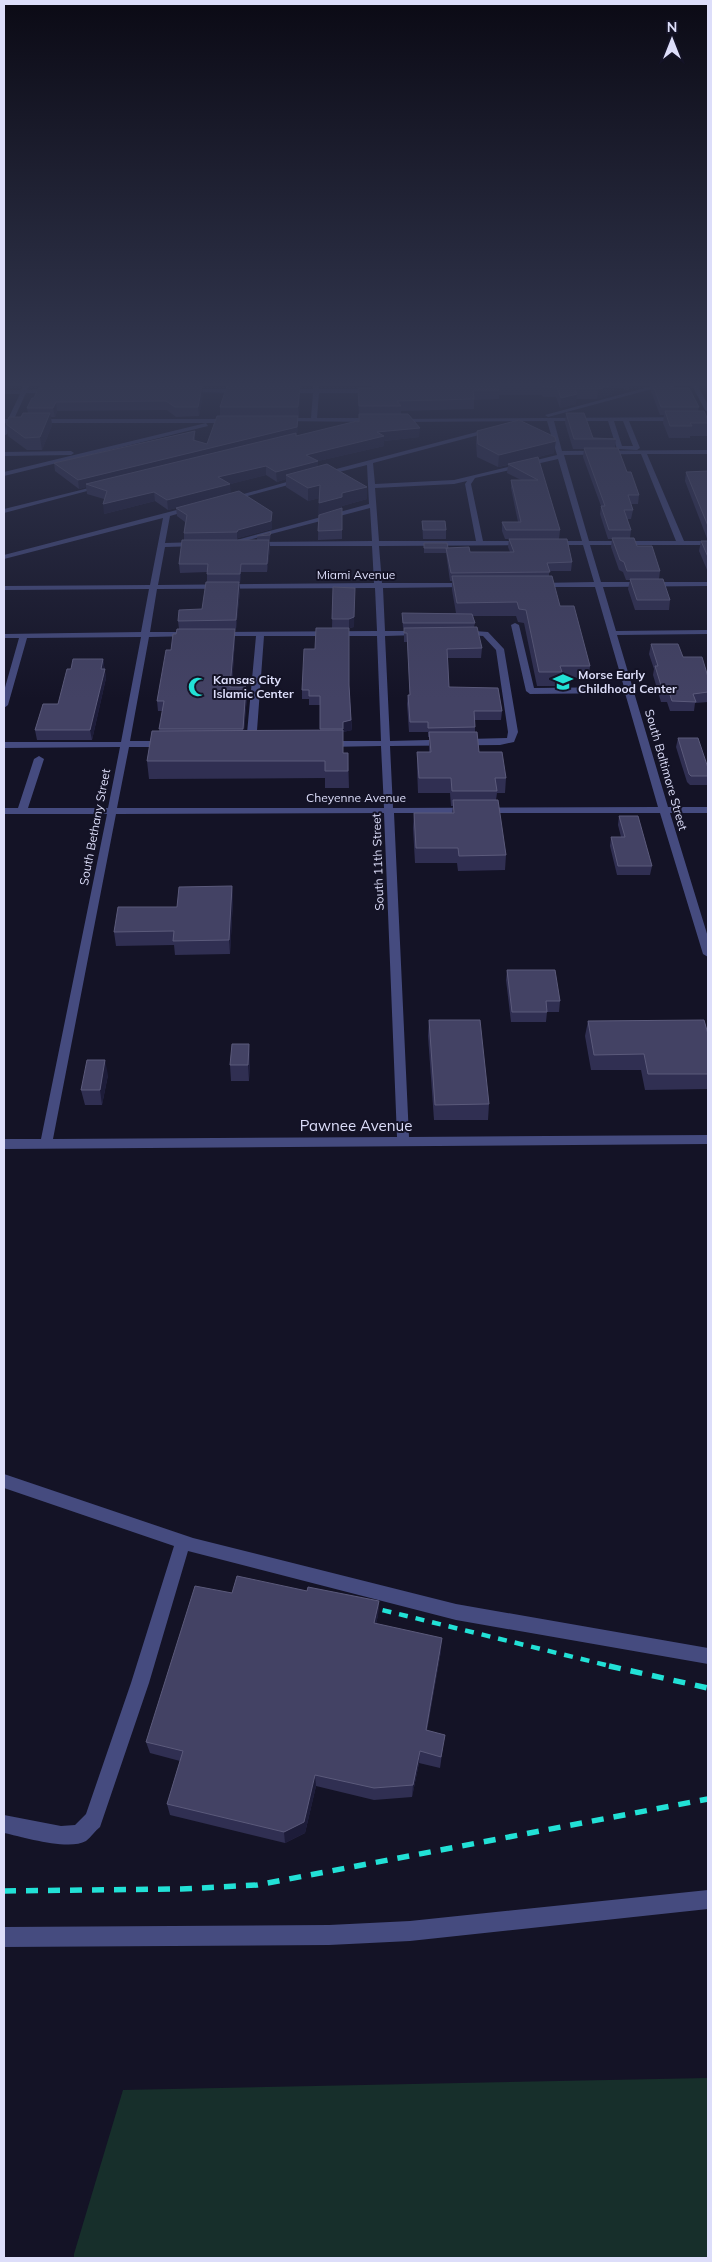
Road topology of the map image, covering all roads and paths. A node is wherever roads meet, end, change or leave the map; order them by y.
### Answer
1 (99, 488) edge
2 (272, 488) edge
3 (372, 488) edge
4 (472, 488) edge
5 (570, 488) edge
6 (657, 488) edge
7 (222, 500) edge
8 (204, 505) edge
9 (373, 505) junction
10 (4, 511) edge
11 (167, 514) junction
12 (480, 543) junction
13 (538, 543) edge
14 (547, 543) edge
15 (586, 543) junction
16 (680, 543) junction
17 (708, 543) edge
18 (207, 544) edge
19 (217, 544) edge
20 (226, 544) junction
21 (375, 544) junction
22 (161, 545) junction
23 (4, 557) edge
24 (708, 584) edge
25 (482, 585) edge
26 (532, 585) edge
27 (599, 585) junction
28 (379, 586) junction
29 (154, 587) junction
30 (4, 588) edge
31 (515, 625) dead end
32 (427, 632) edge
33 (455, 632) edge
34 (708, 632) edge
35 (260, 633) junction
36 (381, 633) junction
37 (613, 633) junction
38 (145, 634) junction
39 (202, 634) edge
40 (212, 634) edge
41 (4, 636) edge
42 (24, 636) junction
43 (629, 690) junction
44 (4, 705) edge
45 (173, 744) edge
46 (251, 744) edge
47 (319, 744) edge
48 (386, 744) junction
49 (4, 745) edge
50 (124, 745) junction
51 (39, 759) dead end
52 (664, 810) junction
53 (708, 810) edge
54 (4, 811) edge
55 (22, 811) junction
56 (112, 811) junction
57 (389, 811) junction
58 (708, 954) edge
59 (708, 1140) edge
60 (403, 1142) junction
61 (4, 1144) edge
62 (46, 1144) junction
63 (4, 1481) edge
64 (184, 1542) junction
65 (708, 1656) edge
66 (4, 1824) edge
67 (708, 1899) edge
68 (4, 1937) edge

1 - 10 street
2 - 7 street
3 - 9 street, South 11th Street
4 - 12 street
5 - 15 street, South Baltimore Street
6 - 16 street
8 - 11 street
9 - 20 street
9 - 21 street, South 11th Street
11 - 22 street, South Bethany Street
11 - 23 street
12 - 13 street
12 - 21 street
14 - 15 street
15 - 16 street
15 - 27 street, South Baltimore Street
16 - 17 street
18 - 22 street
19 - 20 street
20 - 21 street
21 - 28 street, South 11th Street
22 - 29 street, South Bethany Street
24 - 27 street
25 - 28 street, Miami Avenue
26 - 27 street
27 - 37 street, South Baltimore Street
28 - 29 street, Miami Avenue
28 - 36 street, South 11th Street
29 - 30 street, Miami Avenue
29 - 38 street, South Bethany Street
31 - 43 street
32 - 36 street
33 - 48 street
34 - 37 street
35 - 36 street
35 - 40 street
35 - 46 street
36 - 48 street, South 11th Street
37 - 43 street, South Baltimore Street
38 - 39 street
38 - 42 street
38 - 50 street, South Bethany Street
41 - 42 street
42 - 44 street
43 - 52 street, South Baltimore Street
45 - 50 street
47 - 48 street
48 - 57 street, South 11th Street
49 - 50 street
50 - 56 street, South Bethany Street
51 - 55 street
52 - 53 street, Cheyenne Avenue
52 - 57 street, Cheyenne Avenue
52 - 58 street, South Baltimore Street
54 - 55 street, Cheyenne Avenue
55 - 56 street, Cheyenne Avenue
56 - 57 street, Cheyenne Avenue
56 - 62 street, South Bethany Street
57 - 60 street, South 11th Street
59 - 60 street, Pawnee Avenue
60 - 62 street, Pawnee Avenue
61 - 62 street, Pawnee Avenue
63 - 64 street
64 - 65 street
64 - 66 street
67 - 68 street

